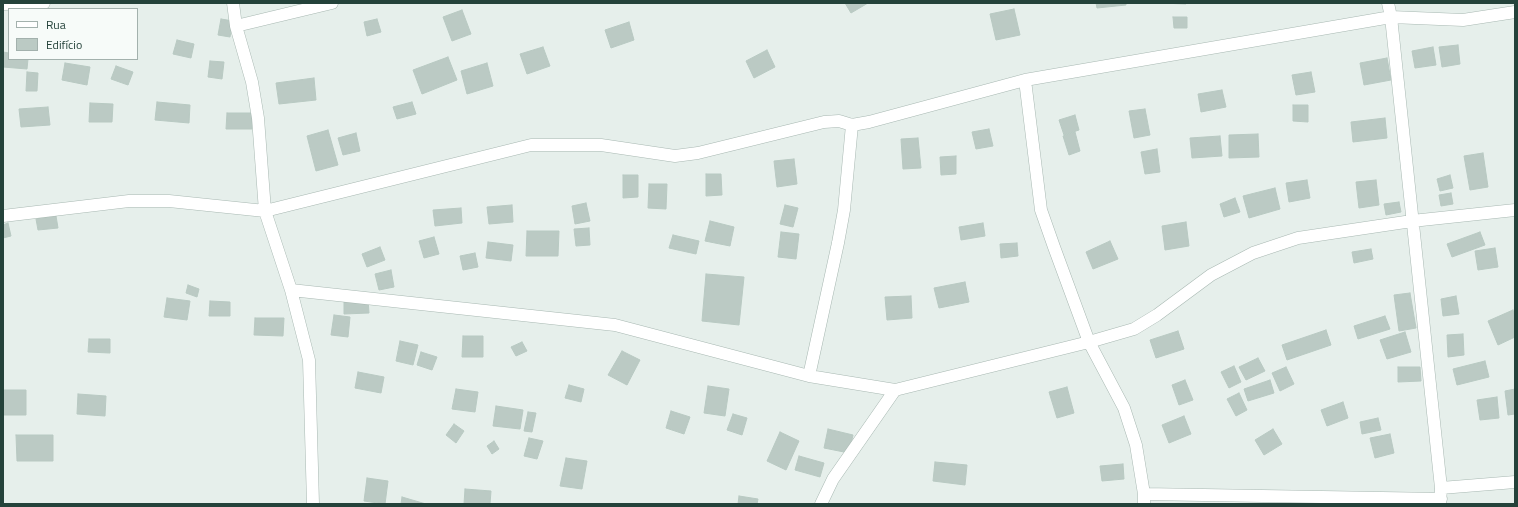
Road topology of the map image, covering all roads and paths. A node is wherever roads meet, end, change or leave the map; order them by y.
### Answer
1 (44, 3) edge
2 (233, 3) edge
3 (332, 3) edge
4 (1388, 3) edge
5 (3, 4) edge
6 (1515, 12) edge
7 (1391, 17) junction
8 (236, 26) junction
9 (1025, 80) junction
10 (852, 125) junction
11 (1515, 210) edge
12 (265, 211) junction
13 (3, 216) edge
14 (1412, 221) junction
15 (291, 290) junction
16 (1089, 342) junction
17 (809, 376) junction
18 (895, 390) junction
19 (1515, 482) edge
20 (1441, 497) edge
21 (1144, 499) edge
22 (313, 504) edge
23 (821, 504) edge

1 - 5 street
2 - 8 street
3 - 8 street
4 - 7 street
6 - 7 street
7 - 9 street
7 - 14 street
8 - 12 street
9 - 10 street
9 - 16 street
10 - 12 street
10 - 17 street
11 - 14 street
12 - 13 street
12 - 15 street
14 - 16 street
14 - 20 street
15 - 17 street
15 - 22 street
16 - 18 street
16 - 21 street
17 - 18 street
18 - 23 street
19 - 20 street
20 - 21 street

